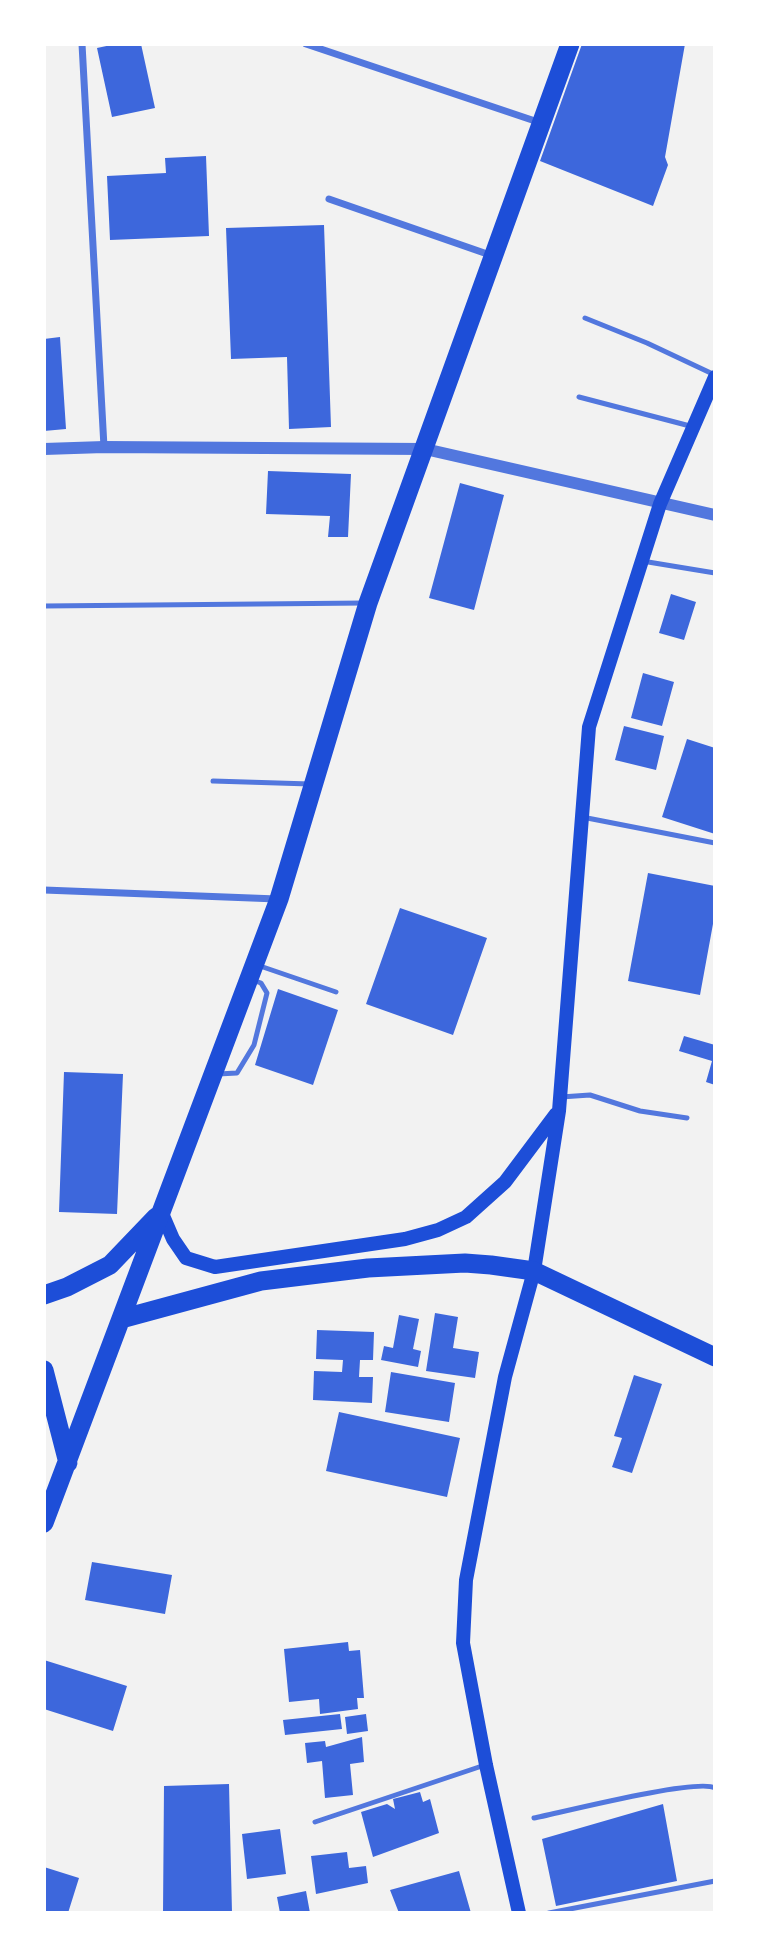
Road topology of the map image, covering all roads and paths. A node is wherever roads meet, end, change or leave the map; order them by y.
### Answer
1 (82, 44) edge
2 (306, 44) edge
3 (570, 44) edge
4 (542, 123) junction
5 (329, 199) dead end
6 (494, 256) junction
7 (585, 318) dead end
8 (715, 376) edge
9 (579, 397) dead end
10 (693, 427) junction
11 (104, 447) junction
12 (44, 449) edge
13 (425, 449) junction
14 (660, 504) junction
15 (715, 515) edge
16 (642, 561) junction
17 (715, 573) edge
18 (368, 603) junction
19 (44, 606) edge
20 (213, 781) dead end
21 (313, 784) junction
22 (582, 817) junction
23 (715, 843) edge
24 (44, 890) edge
25 (279, 899) junction
26 (251, 971) junction
27 (336, 992) dead end
28 (212, 1074) junction
29 (560, 1104) junction
30 (687, 1118) dead end
31 (162, 1211) junction
32 (534, 1271) junction
33 (44, 1295) edge
34 (121, 1319) junction
35 (715, 1357) edge
36 (44, 1370) edge
37 (68, 1463) junction
38 (44, 1523) edge
39 (486, 1765) junction
40 (715, 1788) edge
41 (534, 1818) dead end
42 (315, 1822) dead end
43 (715, 1881) edge
44 (519, 1913) edge
45 (549, 1913) edge

1 - 11 street
2 - 4 street
3 - 4 highway
4 - 6 highway
5 - 6 street
6 - 13 highway
7 - 8 lane
8 - 10 main road
9 - 10 lane
10 - 14 main road
11 - 12 street
11 - 13 street
13 - 14 street
13 - 18 highway
14 - 15 street
14 - 16 main road
16 - 17 lane
16 - 22 main road
18 - 19 lane
18 - 21 highway
20 - 21 lane
21 - 25 highway
22 - 23 lane
22 - 29 main road
24 - 25 street
25 - 26 highway
26 - 27 lane
26 - 28 highway
26 - 28 lane
28 - 31 highway
29 - 30 lane
29 - 31 main road
29 - 32 main road
31 - 33 highway
31 - 34 highway
32 - 34 highway
32 - 35 highway
32 - 39 main road
34 - 37 highway
36 - 37 highway
37 - 38 highway
39 - 42 lane
39 - 44 main road
40 - 41 lane
43 - 45 lane

